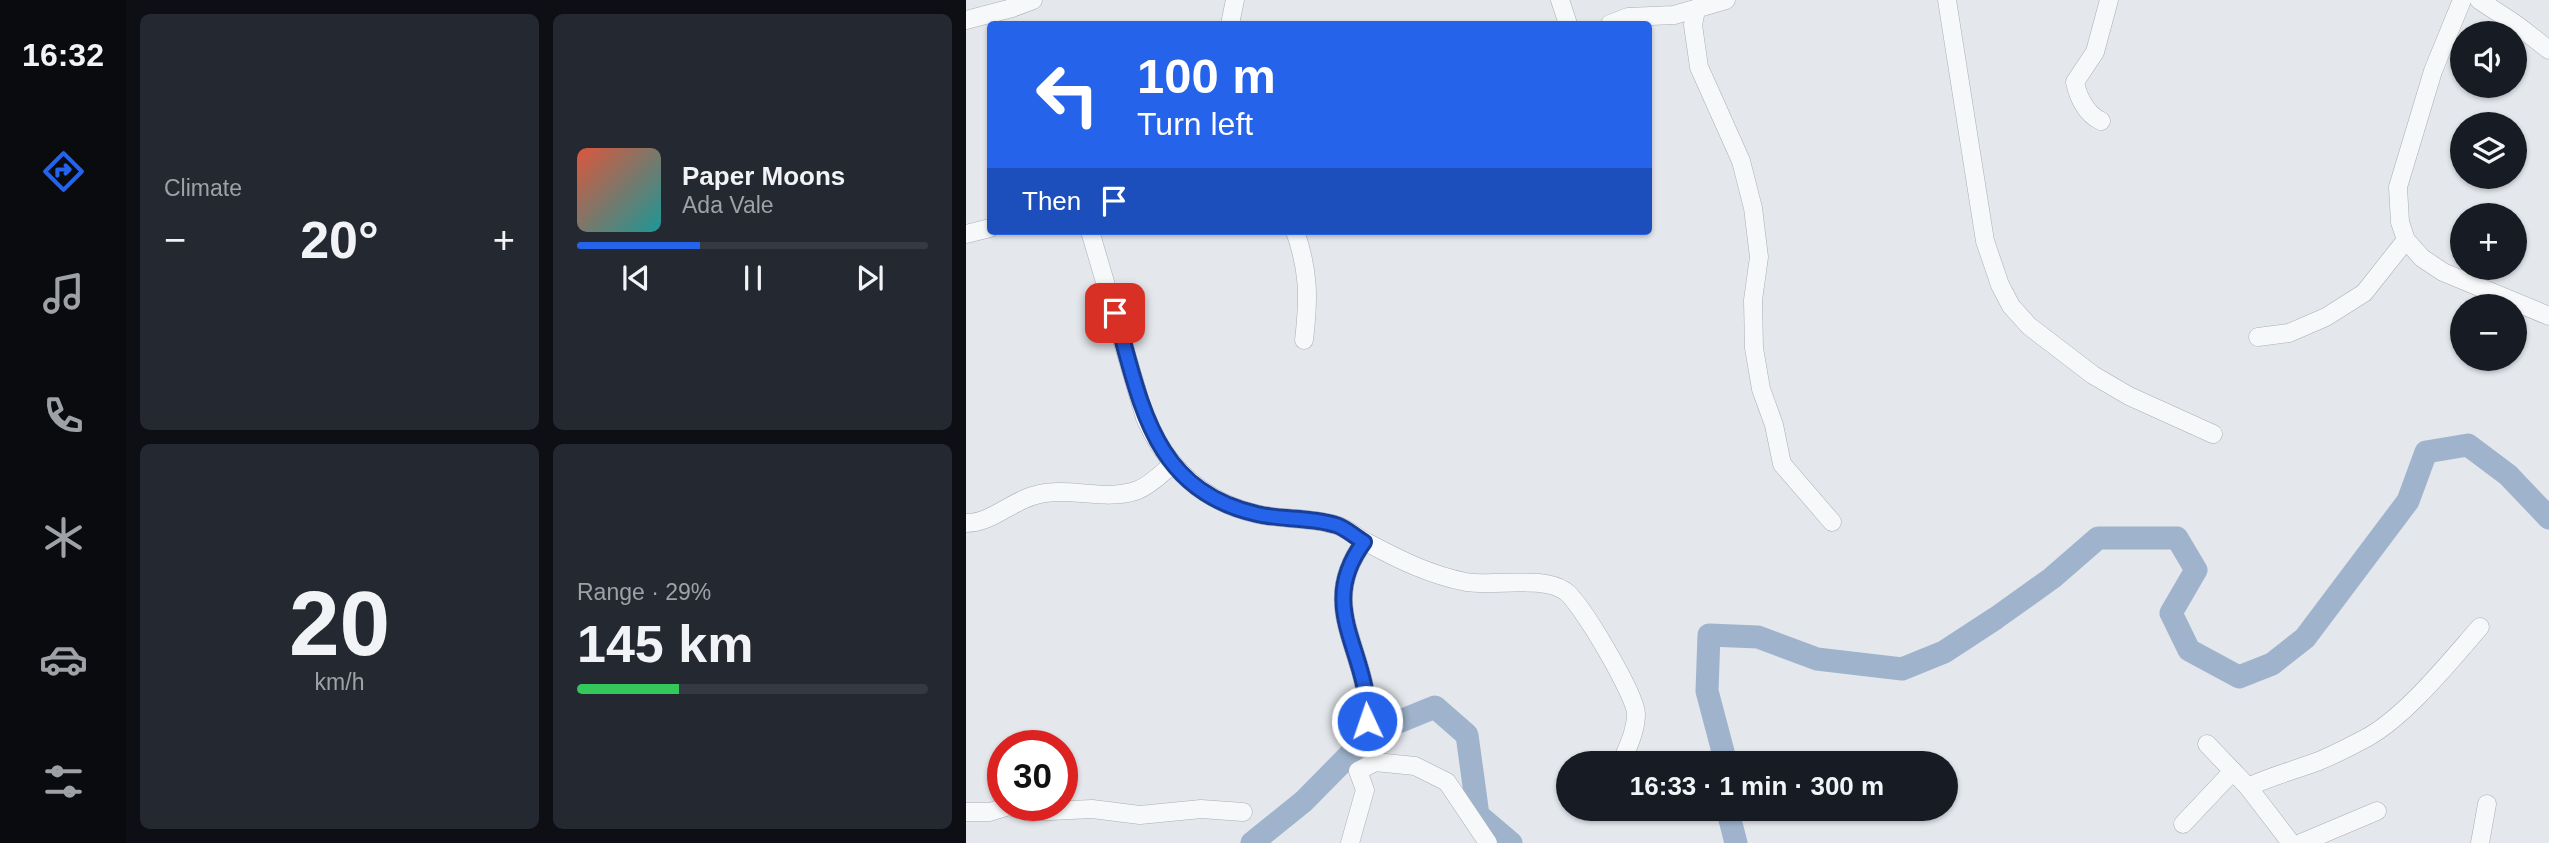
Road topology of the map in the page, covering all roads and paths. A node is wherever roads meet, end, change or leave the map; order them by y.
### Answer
1 (1033, 0) edge
2 (1235, 0) edge
3 (1560, 0) edge
4 (1947, 0) edge
5 (2109, 0) edge
6 (2462, 0) edge
7 (2479, 0) edge
8 (1710, 4) edge
9 (966, 20) edge
10 (1231, 21) edge
11 (1567, 21) edge
12 (1617, 21) edge
13 (2549, 50) edge
14 (2101, 121) dead end
15 (987, 229) edge
16 (966, 234) edge
17 (1091, 235) edge
18 (1296, 235) edge
19 (2406, 240) junction
20 (2549, 316) edge
21 (2258, 337) dead end
22 (1304, 340) dead end
23 (2214, 434) dead end
24 (1173, 464) junction
25 (966, 523) edge
26 (1832, 523) dead end
27 (1364, 542) junction
28 (2480, 627) dead end
29 (1367, 721) dead end
30 (2207, 744) dead end
31 (1626, 751) edge
32 (2233, 771) junction
33 (2248, 787) junction
34 (2487, 804) dead end
35 (2377, 811) dead end
36 (966, 812) edge
37 (1243, 812) dead end
38 (2183, 824) dead end
39 (1350, 843) edge
40 (1488, 843) edge
41 (2291, 843) edge
42 (2301, 843) edge
43 (2480, 843) edge

1 - 9 street
2 - 10 street
3 - 11 street
4 - 23 street
5 - 14 street
6 - 19 street
7 - 13 street
8 - 12 street
8 - 26 street
15 - 16 street
17 - 24 street
18 - 22 street
19 - 20 street
19 - 21 street
24 - 25 street
24 - 27 street
27 - 29 street
27 - 31 street
28 - 33 street
30 - 32 street
32 - 33 street
32 - 38 street
33 - 41 street
34 - 43 street
35 - 42 street
36 - 37 street
39 - 40 street

